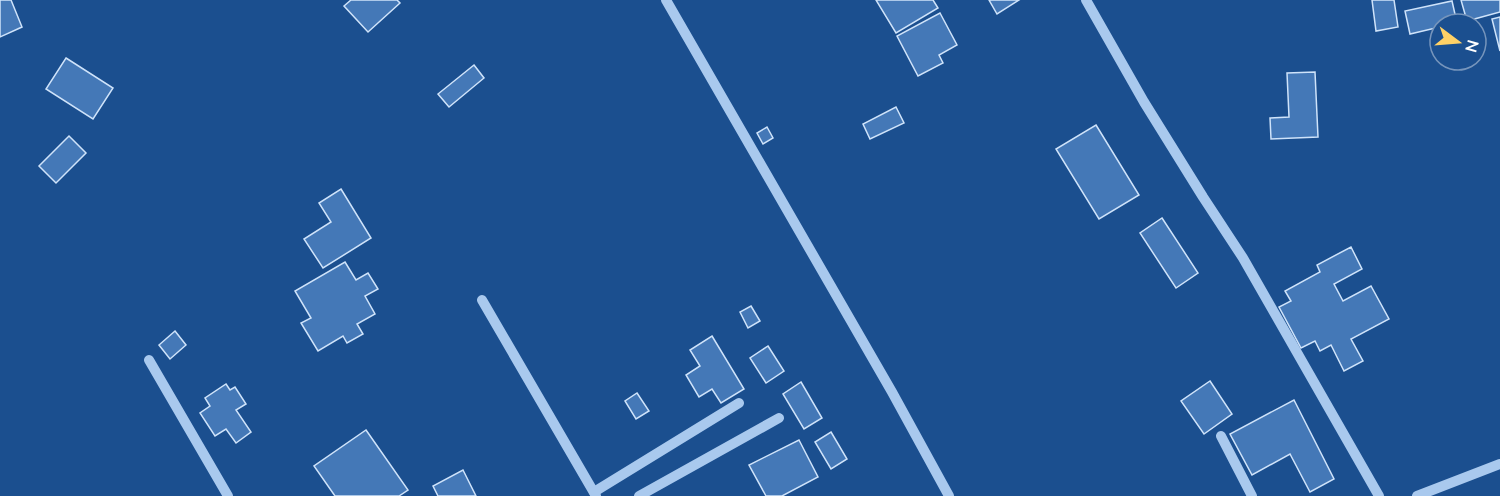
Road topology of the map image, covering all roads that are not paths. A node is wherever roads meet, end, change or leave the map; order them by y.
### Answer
1 (666, 0) edge
2 (1086, 0) edge
3 (482, 300) dead end
4 (149, 360) dead end
5 (739, 403) dead end
6 (779, 418) dead end
7 (1221, 436) dead end
8 (1500, 464) edge
9 (595, 494) edge
10 (228, 496) edge
11 (639, 496) edge
12 (949, 496) edge
13 (1252, 496) edge
14 (1379, 496) edge
15 (1417, 496) edge

1 - 12 street
2 - 14 street
3 - 9 street
4 - 10 street
5 - 9 street
6 - 11 street
7 - 13 street
8 - 15 street

